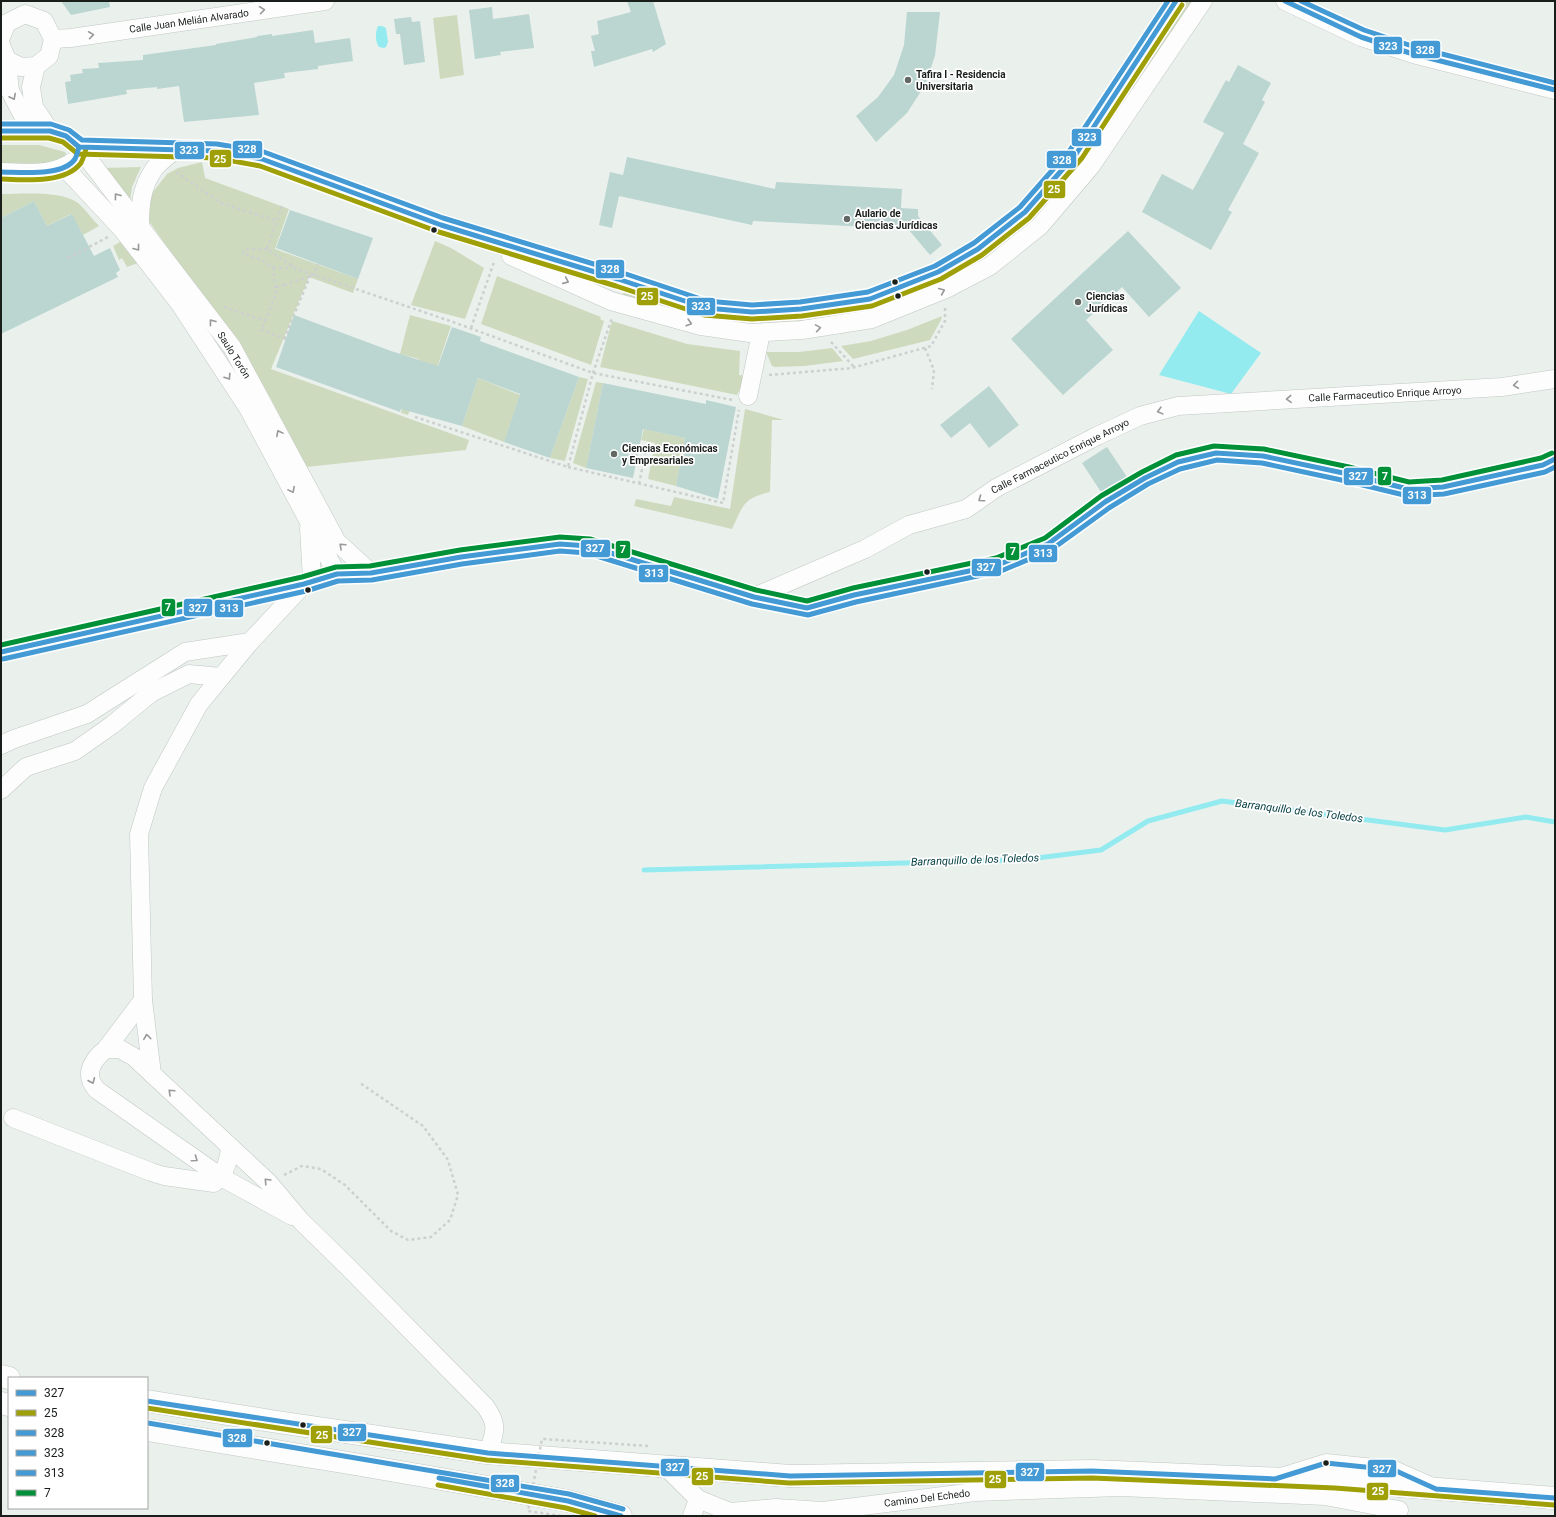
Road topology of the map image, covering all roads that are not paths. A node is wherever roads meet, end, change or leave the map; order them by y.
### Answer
1 (325, 1) edge
2 (1176, 1) edge
3 (1202, 1) edge
4 (1285, 1) edge
5 (26, 8) edge
6 (219, 9) edge
7 (1, 38) edge
8 (53, 39) junction
9 (4, 52) edge
10 (36, 66) junction
11 (1555, 90) edge
12 (1, 131) edge
13 (50, 131) junction
14 (31, 132) junction
15 (79, 147) junction
16 (175, 150) junction
17 (64, 167) junction
18 (1, 172) edge
19 (441, 225) junction
20 (140, 227) junction
21 (761, 333) junction
22 (1555, 379) edge
23 (746, 395) road end
24 (1555, 459) edge
25 (309, 523) junction
26 (371, 573) junction
27 (337, 574) junction
28 (308, 582) junction
29 (754, 597) junction
30 (250, 642) junction
31 (1, 652) edge
32 (221, 677) junction
33 (1, 745) edge
34 (1, 790) edge
35 (143, 1000) junction
36 (106, 1049) junction
37 (152, 1074) junction
38 (13, 1118) dead end
39 (175, 1145) junction
40 (230, 1147) junction
41 (164, 1176) junction
42 (221, 1177) junction
43 (301, 1221) junction
44 (148, 1401) edge
45 (148, 1430) edge
46 (488, 1453) junction
47 (665, 1466) junction
48 (1275, 1479) junction
49 (1410, 1487) junction
50 (1436, 1489) junction
51 (1555, 1498) edge
52 (698, 1499) junction
53 (1398, 1513) edge
54 (621, 1516) edge
55 (692, 1516) edge

6 -> 1 street, Calle Juan Melián Alvarado
2 - 19 street
21 -> 3 street
4 - 11 street
5 - 7 street
5 - 8 street
8 -> 6 street, Calle Juan Melián Alvarado
8 - 10 street
9 - 10 street
9 -> 14 street
10 - 13 street
12 - 14 street
13 - 14 street
13 - 15 street, Saulo Torón
15 - 16 street
15 - 17 street
20 -> 15 street, Saulo Torón
16 - 19 street
16 - 20 street
17 - 18 street
17 -> 25 street, Saulo Torón
19 -> 21 street
26 -> 20 street, Saulo Torón
21 - 23 street
22 -> 29 street, Calle Farmaceutico Enrique Arroyo
24 - 29 street
25 - 27 street, Saulo Torón
25 - 28 street
26 - 27 street
26 - 29 street
27 - 28 street
28 - 30 street
28 - 31 street
30 - 32 street
30 - 33 street
32 - 34 street
32 - 35 street
35 - 36 street
37 -> 35 street
36 - 37 street
36 -> 39 street
40 -> 37 street
38 - 41 street
39 - 41 street
39 -> 42 street
40 - 42 street
43 -> 40 street
41 - 42 street
42 - 43 street
43 - 46 street
44 - 46 main road
45 - 54 main road
46 - 47 main road
47 - 48 main road
47 - 52 street
48 - 49 main road
48 - 50 street
49 - 50 main road
49 - 53 street
50 - 51 main road
52 - 53 street, Camino Del Echedo
52 - 55 street

